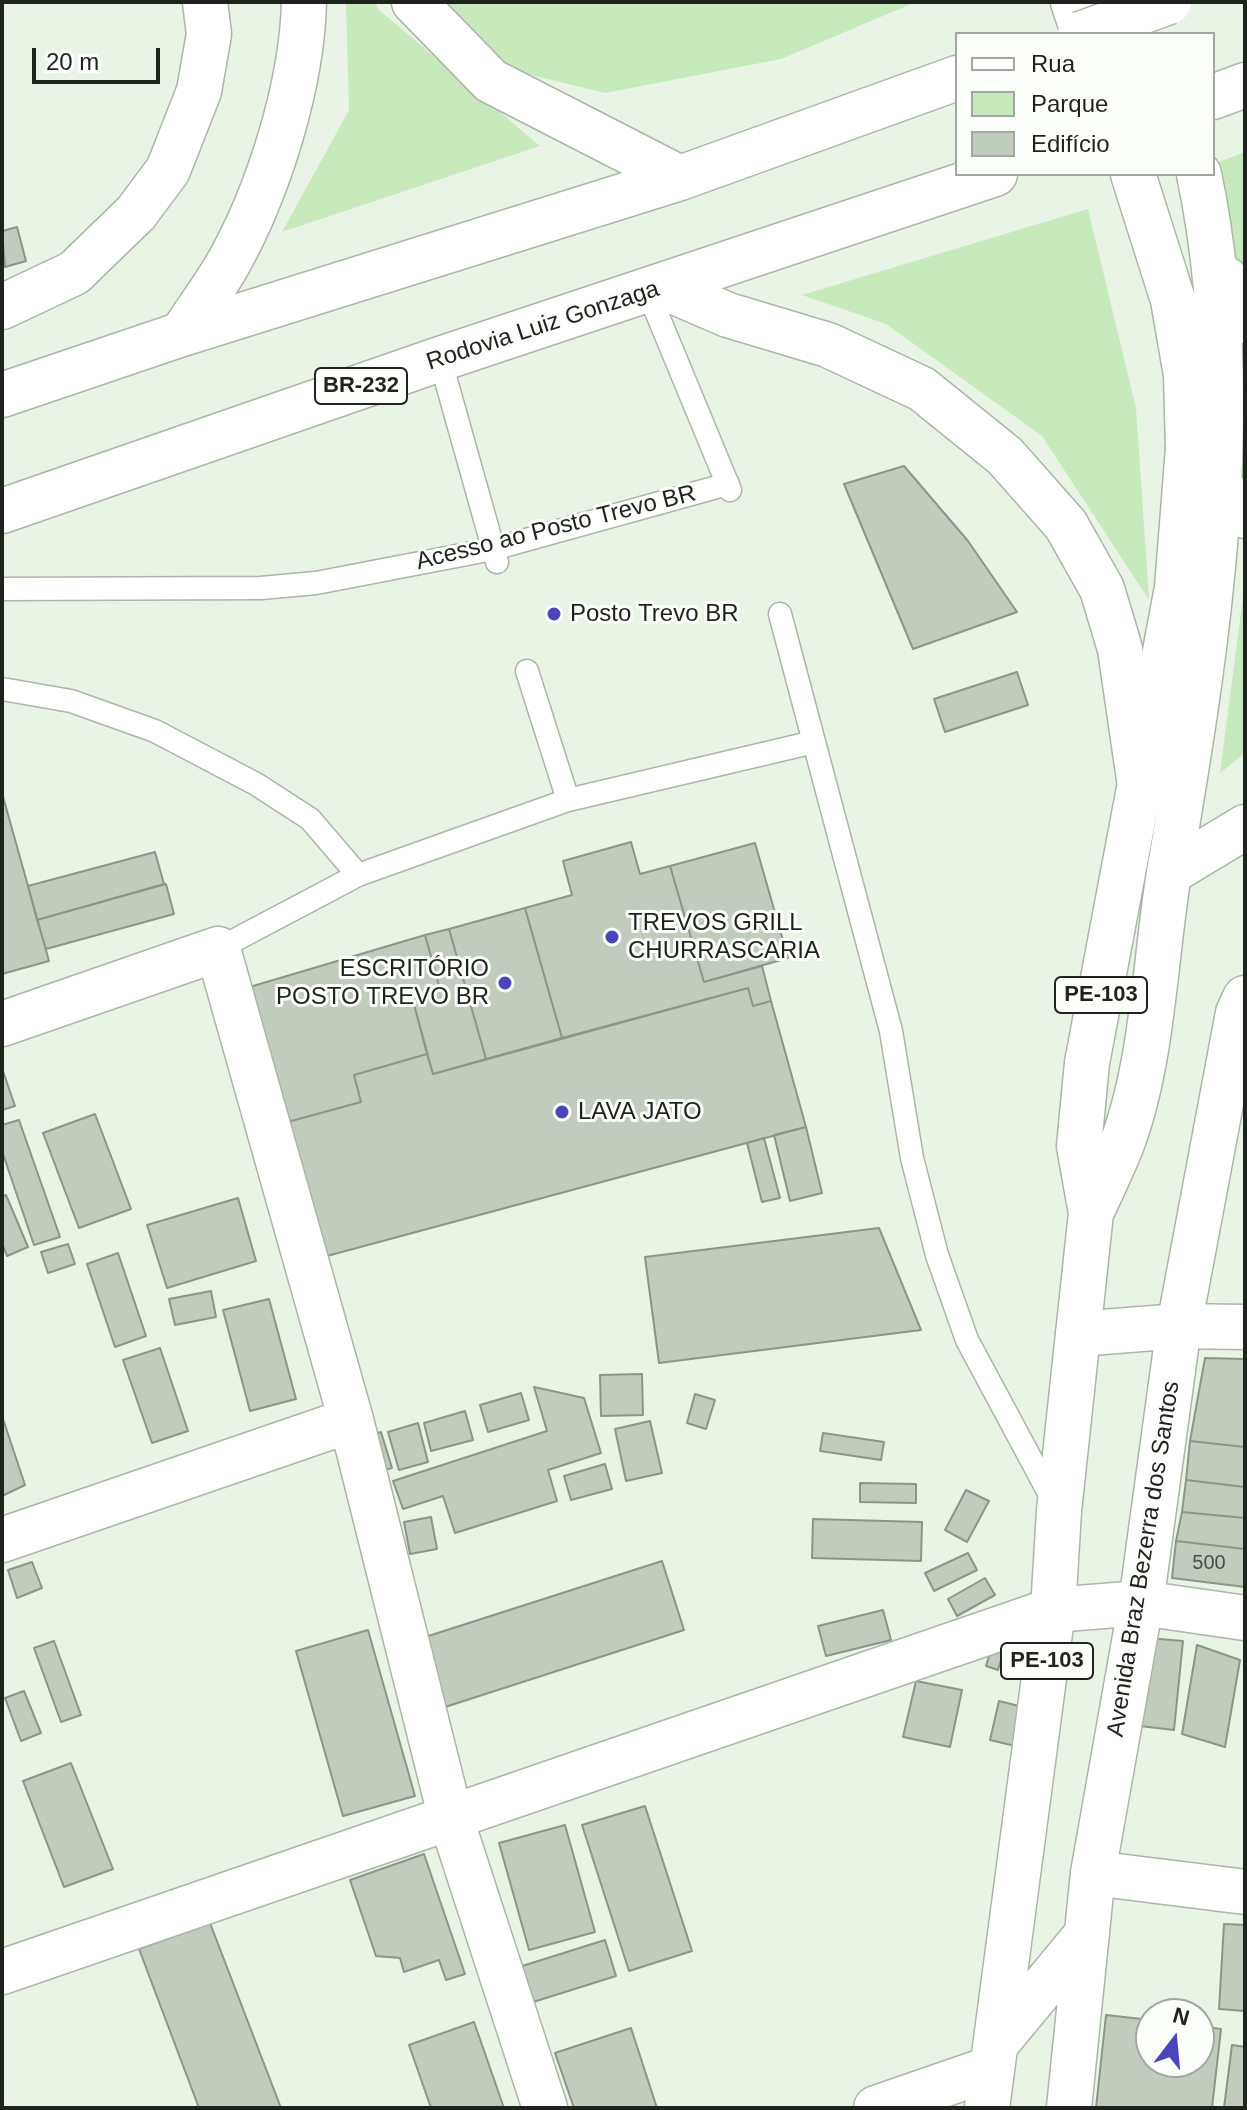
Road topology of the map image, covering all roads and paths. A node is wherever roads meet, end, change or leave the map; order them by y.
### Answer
1 (205, 2) edge
2 (304, 2) edge
3 (414, 2) edge
4 (1073, 2) edge
5 (1140, 2) edge
6 (1169, 2) edge
7 (1081, 32) edge
8 (1087, 32) edge
9 (1150, 32) edge
10 (955, 79) edge
11 (1245, 85) edge
12 (1215, 96) edge
13 (989, 176) edge
14 (1134, 176) edge
15 (1200, 176) edge
16 (680, 178) junction
17 (1226, 279) junction
18 (656, 290) junction
19 (2, 307) edge
20 (1245, 321) edge
21 (182, 334) junction
22 (440, 359) junction
23 (2, 395) edge
24 (1188, 448) junction
25 (1237, 508) edge
26 (2, 511) edge
27 (496, 556) junction
28 (2, 589) edge
29 (780, 614) dead end
30 (527, 671) dead end
31 (2, 689) edge
32 (814, 742) junction
33 (1139, 779) junction
34 (568, 800) junction
35 (1245, 827) edge
36 (1169, 873) junction
37 (358, 875) junction
38 (218, 949) junction
39 (1243, 1007) edge
40 (2, 1024) edge
41 (1091, 1213) junction
42 (1179, 1326) junction
43 (1245, 1327) edge
44 (1078, 1334) junction
45 (351, 1420) junction
46 (1059, 1511) junction
47 (2, 1540) edge
48 (1141, 1603) junction
49 (1053, 1610) junction
50 (1245, 1618) edge
51 (451, 1819) junction
52 (1093, 1873) junction
53 (1245, 1892) edge
54 (1087, 1934) junction
55 (2, 1972) edge
56 (992, 2073) edge
57 (545, 2108) edge
58 (876, 2108) edge
59 (1069, 2108) edge

1 - 19 main road
2 - 21 main road
3 - 16 main road
4 - 7 main road
5 - 9 main road
6 - 8 main road, bridge
10 - 16 main road
11 - 12 main road
13 - 18 main road, Rodovia Luiz Gonzaga / BR-232
14 - 24 main road
15 - 17 main road, PE-103
16 - 21 main road
17 - 20 main road
17 - 25 main road, PE-103
18 - 22 main road, Rodovia Luiz Gonzaga / BR-232
18 - 27 lane, Acesso ao Posto Trevo BR
18 - 33 main road
21 - 23 main road
22 - 26 main road, Rodovia Luiz Gonzaga / BR-232
22 - 27 lane
24 - 25 main road
24 - 33 main road
25 - 36 main road, PE-103
27 - 28 lane, Acesso ao Posto Trevo BR
29 - 32 lane
30 - 34 lane
31 - 37 lane
32 - 34 lane
32 - 46 lane
33 - 41 main road, PE-103
34 - 37 lane
35 - 36 main road
36 - 41 main road, PE-103
37 - 38 lane
38 - 40 main road
38 - 45 main road
39 - 42 main road, Avenida Braz Bezerra dos Santos
41 - 44 main road, PE-103
42 - 43 main road
42 - 44 main road
42 - 48 main road, Avenida Braz Bezerra dos Santos
44 - 46 main road, PE-103
45 - 47 main road
45 - 51 main road
46 - 49 main road, PE-103
48 - 49 main road
48 - 50 main road
48 - 52 main road, Avenida Braz Bezerra dos Santos
49 - 51 main road
49 - 56 main road, PE-103
51 - 55 main road
51 - 57 main road
52 - 53 main road
52 - 54 main road, Avenida Braz Bezerra dos Santos
54 - 56 main road
54 - 59 main road, Avenida Braz Bezerra dos Santos
56 - 58 main road

